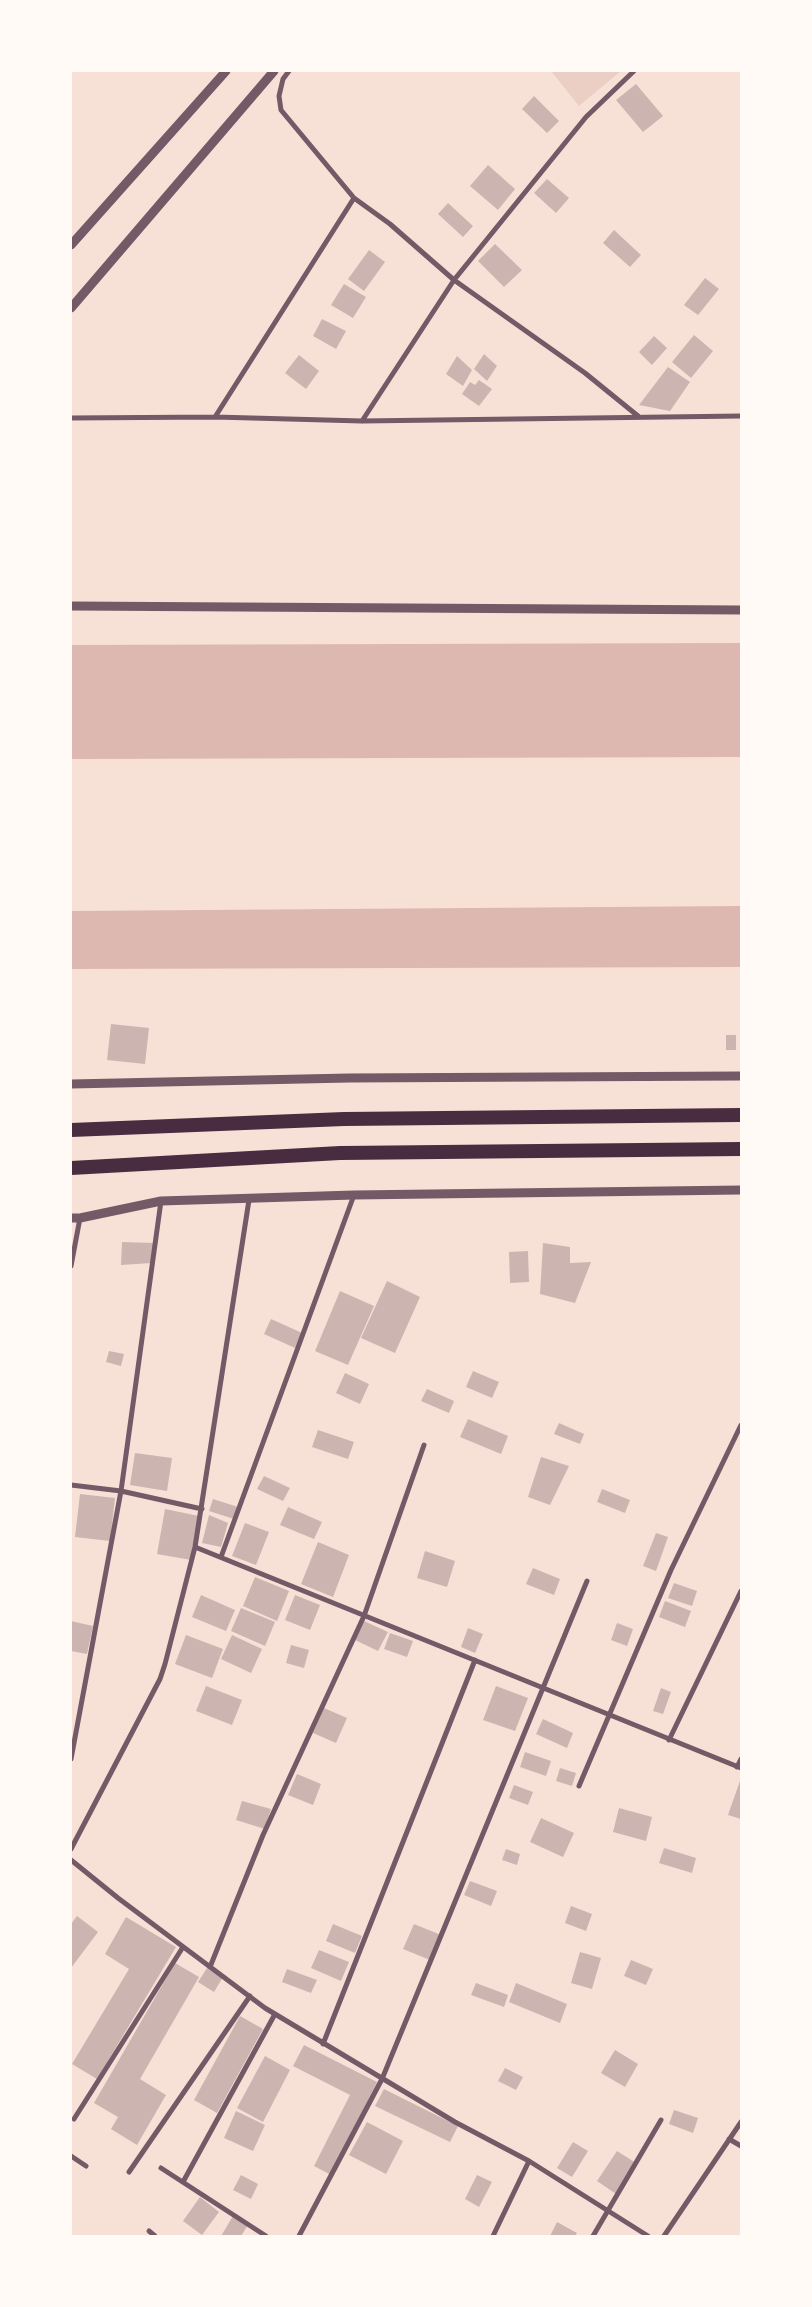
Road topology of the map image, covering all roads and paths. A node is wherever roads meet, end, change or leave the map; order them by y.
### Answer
1 (226, 71) edge
2 (274, 71) edge
3 (289, 71) edge
4 (634, 71) edge
5 (354, 198) junction
6 (71, 245) edge
7 (454, 280) junction
8 (71, 308) edge
9 (215, 416) junction
10 (638, 416) junction
11 (741, 416) edge
12 (71, 418) edge
13 (362, 421) junction
14 (71, 606) edge
15 (741, 610) edge
16 (741, 1076) edge
17 (71, 1084) edge
18 (741, 1115) edge
19 (71, 1130) edge
20 (741, 1149) edge
21 (71, 1168) edge
22 (741, 1190) edge
23 (354, 1195) junction
24 (249, 1200) junction
25 (161, 1201) junction
26 (76, 1218) edge
27 (71, 1266) edge
28 (741, 1425) edge
29 (424, 1445) dead end
30 (71, 1485) edge
31 (121, 1491) junction
32 (202, 1509) junction
33 (195, 1547) junction
34 (221, 1557) junction
35 (587, 1581) dead end
36 (741, 1591) edge
37 (364, 1616) junction
38 (475, 1660) junction
39 (542, 1687) junction
40 (609, 1716) junction
41 (670, 1740) junction
42 (71, 1759) edge
43 (741, 1759) edge
44 (739, 1768) edge
45 (579, 1786) dead end
46 (71, 1849) edge
47 (71, 1860) edge
48 (183, 1947) junction
49 (210, 1967) junction
50 (250, 1996) junction
51 (275, 2014) junction
52 (323, 2044) junction
53 (382, 2078) junction
54 (74, 2119) dead end
55 (662, 2120) dead end
56 (741, 2122) edge
57 (729, 2139) junction
58 (741, 2146) edge
59 (71, 2156) edge
60 (528, 2161) junction
61 (86, 2166) dead end
62 (161, 2168) dead end
63 (130, 2172) dead end
64 (183, 2182) junction
65 (607, 2212) junction
66 (150, 2231) dead end
67 (155, 2236) edge
68 (266, 2236) edge
69 (299, 2236) edge
70 (493, 2236) edge
71 (593, 2236) edge
72 (648, 2236) edge
73 (664, 2236) edge

1 - 6 street
2 - 8 street
3 - 5 street
4 - 7 street
5 - 7 street
5 - 9 street
7 - 10 street
7 - 13 street
9 - 12 street
9 - 13 street
10 - 11 street
10 - 13 street
14 - 15 street
16 - 17 street
18 - 19 highway
20 - 21 highway
22 - 23 street
23 - 24 street
23 - 34 street
24 - 25 street
24 - 32 street
25 - 26 street
25 - 31 street
26 - 27 street
28 - 40 street
29 - 37 street
30 - 31 street
31 - 32 street
31 - 42 street
32 - 33 street
33 - 34 street
33 - 46 street
34 - 37 street
35 - 39 street
36 - 41 street
37 - 38 street
37 - 49 street
38 - 39 street
38 - 52 street
39 - 40 street
39 - 53 street
40 - 41 street
40 - 45 street
41 - 44 street
43 - 44 street
47 - 48 street
48 - 49 street
48 - 54 street
49 - 50 street
50 - 51 street
50 - 63 street
51 - 52 street
51 - 64 street
52 - 53 street
53 - 60 street
53 - 69 street
55 - 65 street
56 - 57 street
57 - 58 street
57 - 73 street
59 - 61 street
60 - 65 street
60 - 70 street
62 - 64 street
64 - 68 street
65 - 71 street
65 - 72 street
66 - 67 street

